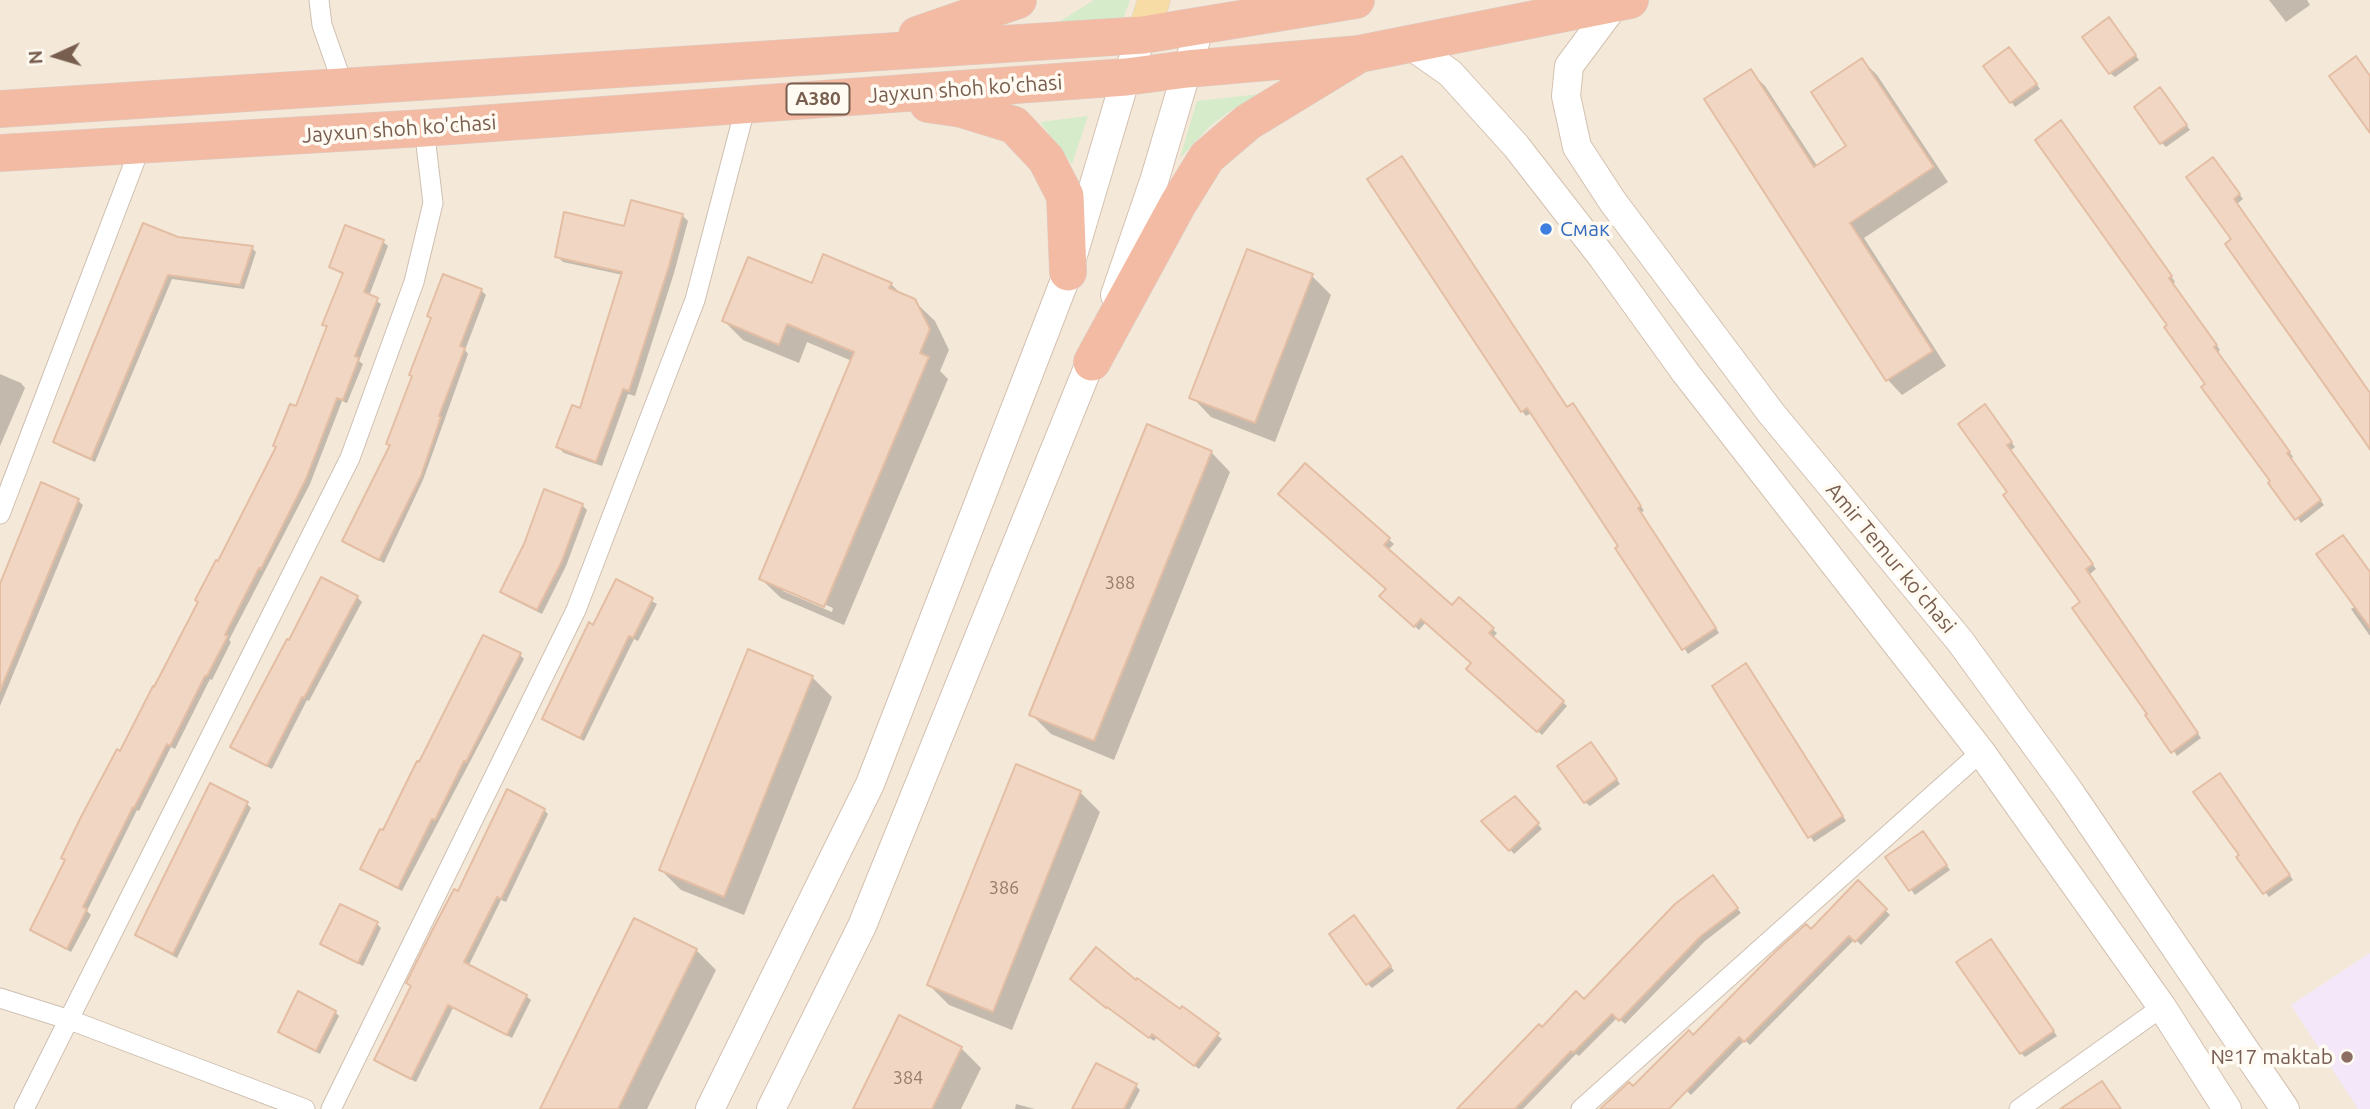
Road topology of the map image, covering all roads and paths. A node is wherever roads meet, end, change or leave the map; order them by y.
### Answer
1 (319, 0) edge
2 (1018, 0) edge
3 (1154, 0) edge
4 (1356, 0) edge
5 (1623, 2) edge
6 (1204, 13) edge
7 (1143, 35) junction
8 (1410, 45) junction
9 (872, 51) junction
10 (1359, 54) junction
11 (1187, 69) junction
12 (1126, 77) junction
13 (343, 85) junction
14 (872, 95) junction
15 (746, 104) junction
16 (0, 109) edge
17 (424, 128) junction
18 (141, 145) junction
19 (0, 153) edge
20 (1068, 272) junction
21 (1092, 362) junction
22 (0, 514) edge
23 (1981, 752) junction
24 (0, 998) edge
25 (2162, 1007) junction
26 (70, 1020) junction
27 (24, 1109) edge
28 (305, 1109) edge
29 (331, 1109) edge
30 (710, 1109) edge
31 (771, 1109) edge
32 (1581, 1109) edge
33 (2019, 1109) edge
34 (2227, 1109) edge
35 (2285, 1109) edge

1 - 13 street
2 - 9 highway
3 - 7 main road
4 - 6 highway, Jayxun shoh ko'chasi / A380
5 - 8 highway, Jayxun shoh ko'chasi / A380
5 - 35 main road, Amir Temur ko'chasi
6 - 7 highway, Jayxun shoh ko'chasi / A380
6 - 11 main road
7 - 9 highway, Jayxun shoh ko'chasi / A380
7 - 12 main road
8 - 10 highway, Jayxun shoh ko'chasi / A380
8 - 23 main road
9 - 13 highway, Jayxun shoh ko'chasi / A380
10 - 11 highway, Jayxun shoh ko'chasi / A380
10 - 21 highway
11 - 12 highway, Jayxun shoh ko'chasi / A380
11 - 21 main road
12 - 14 highway, Jayxun shoh ko'chasi / A380
12 - 20 main road
13 - 16 highway, Jayxun shoh ko'chasi / A380
14 - 15 highway, Jayxun shoh ko'chasi / A380
14 - 20 highway
15 - 17 highway, Jayxun shoh ko'chasi / A380
15 - 29 street
17 - 18 highway, Jayxun shoh ko'chasi / A380
17 - 26 street
18 - 19 highway, Jayxun shoh ko'chasi / A380
18 - 22 street
20 - 30 main road
21 - 31 main road
23 - 25 main road
23 - 32 street
24 - 26 street
25 - 33 street
25 - 34 main road
26 - 27 street
26 - 28 street

